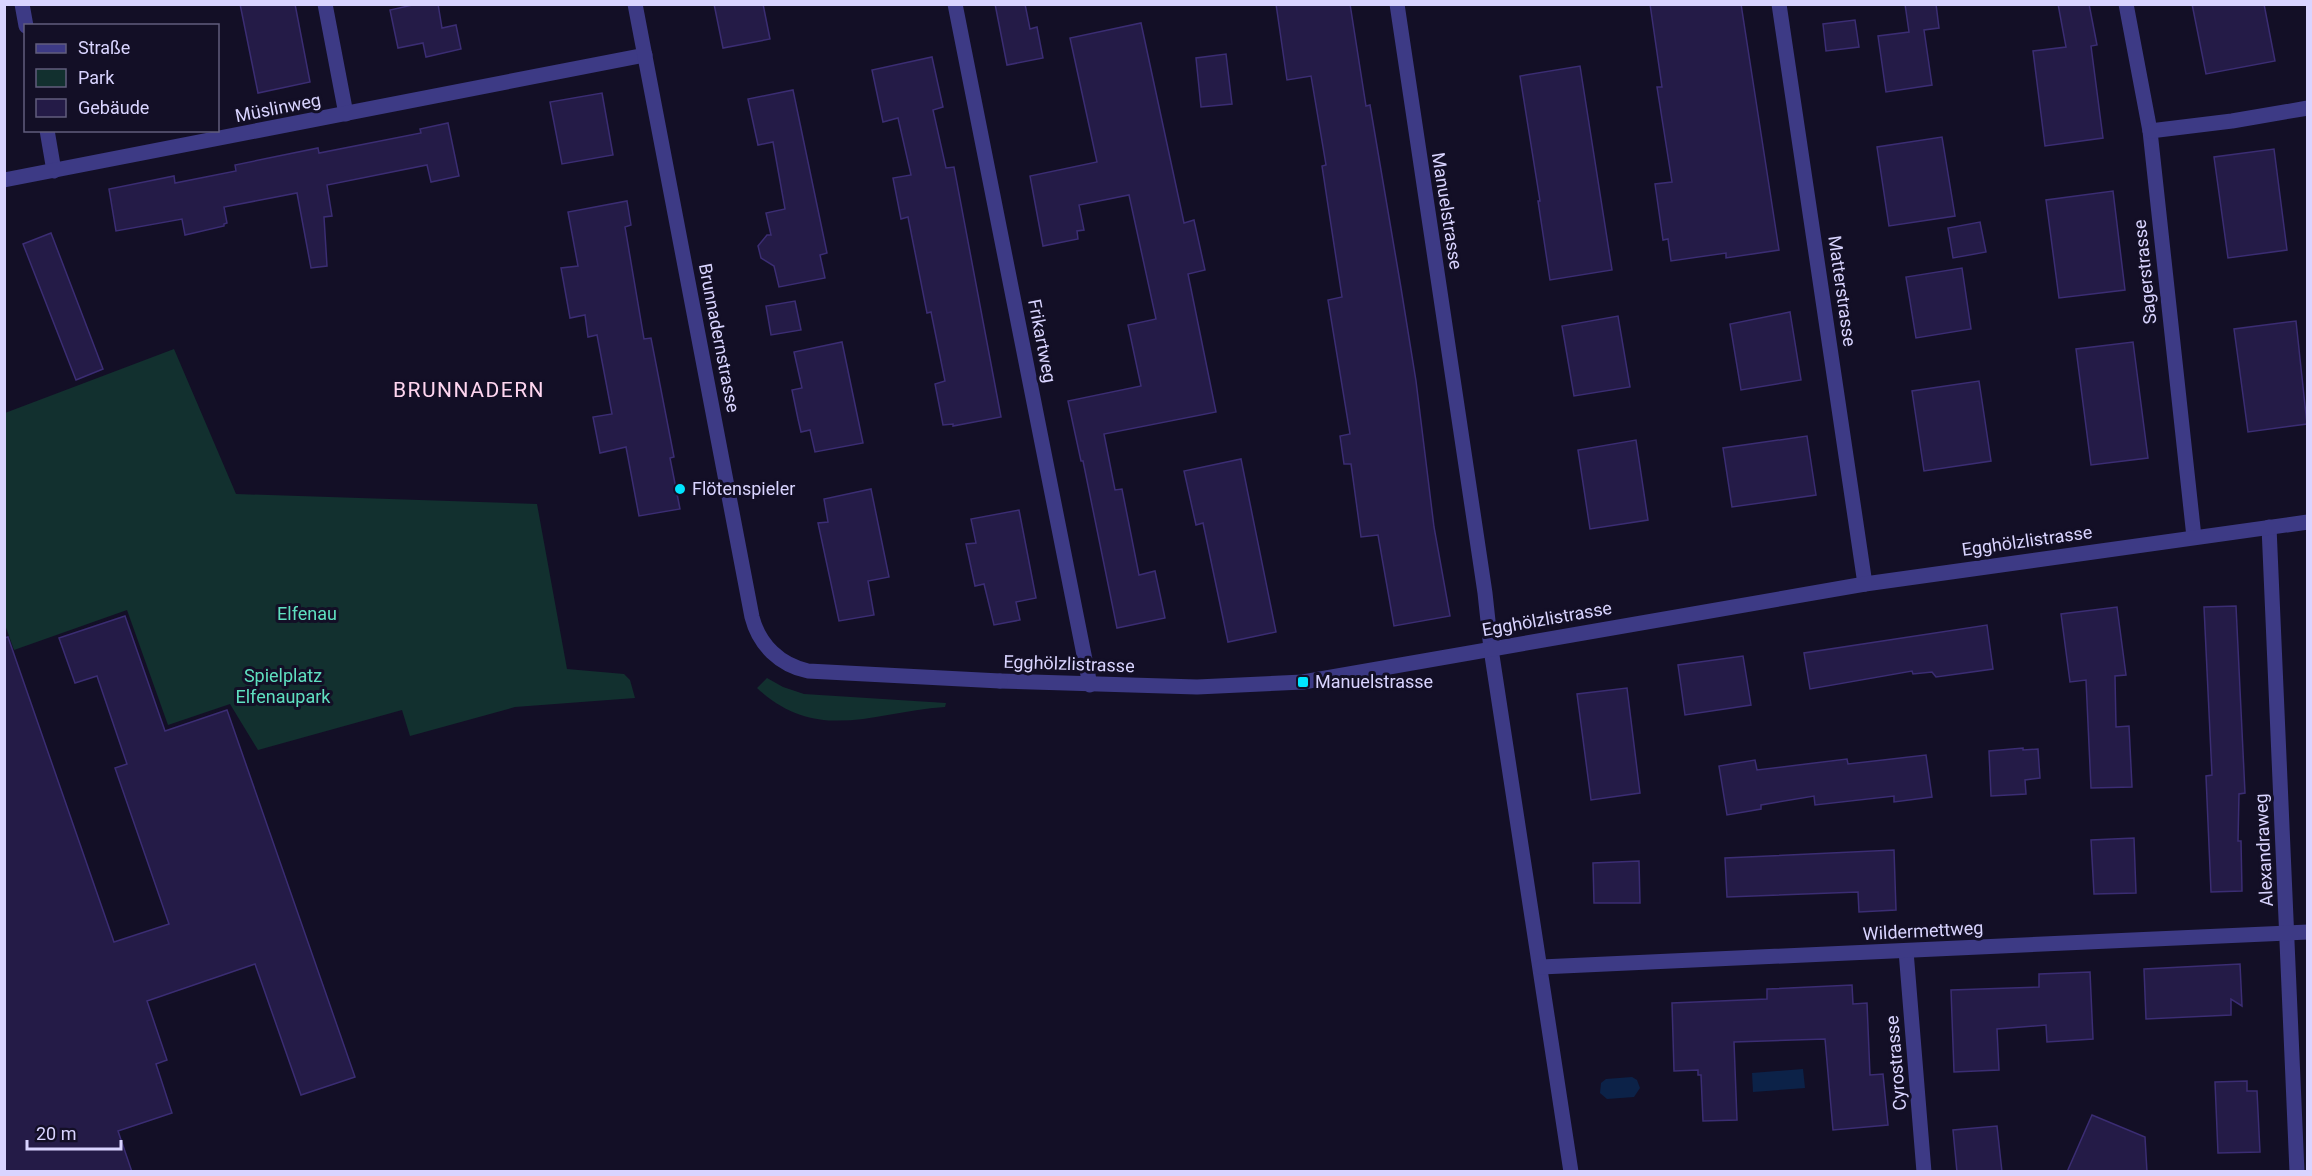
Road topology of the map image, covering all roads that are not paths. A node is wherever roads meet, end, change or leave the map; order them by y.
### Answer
1 (22, 4) edge
2 (325, 4) edge
3 (635, 4) edge
4 (955, 4) edge
5 (1397, 4) edge
6 (1779, 4) edge
7 (2126, 4) edge
8 (26, 24) edge
9 (645, 55) junction
10 (2307, 108) edge
11 (346, 114) junction
12 (2150, 131) junction
13 (47, 132) edge
14 (54, 171) junction
15 (4, 180) edge
16 (2307, 522) edge
17 (2269, 527) junction
18 (2194, 537) junction
19 (1865, 584) junction
20 (1491, 649) junction
21 (790, 666) joint
22 (1090, 684) junction
23 (2307, 932) edge
24 (2288, 933) junction
25 (1906, 951) junction
26 (1541, 967) junction
27 (1571, 1172) edge
28 (1924, 1172) edge
29 (2297, 1172) edge

1 - 8 street
2 - 11 street, Müslinweg
3 - 9 street, Brunnadernstrasse
4 - 22 street, Frikartweg
5 - 20 street, Manuelstrasse
6 - 19 street, Matterstrasse
7 - 12 street, Sagerstrasse
9 - 11 street, Müslinweg
9 - 21 street, Brunnadernstrasse
10 - 12 street
11 - 14 street, Müslinweg
12 - 18 street, Sagerstrasse
13 - 14 street
14 - 15 street, Müslinweg
16 - 17 street, Egghölzlistrasse
17 - 18 street, Egghölzlistrasse
17 - 24 street, Alexandraweg
18 - 19 street, Egghölzlistrasse
19 - 20 street, Egghölzlistrasse
20 - 22 street, Egghölzlistrasse
20 - 26 street, Manuelstrasse
21 - 22 street, Egghölzlistrasse
23 - 24 street, Wildermettweg
24 - 25 street, Wildermettweg
24 - 29 street, Alexandraweg
25 - 26 street, Wildermettweg
25 - 28 street, Cyrostrasse
26 - 27 street, Manuelstrasse

